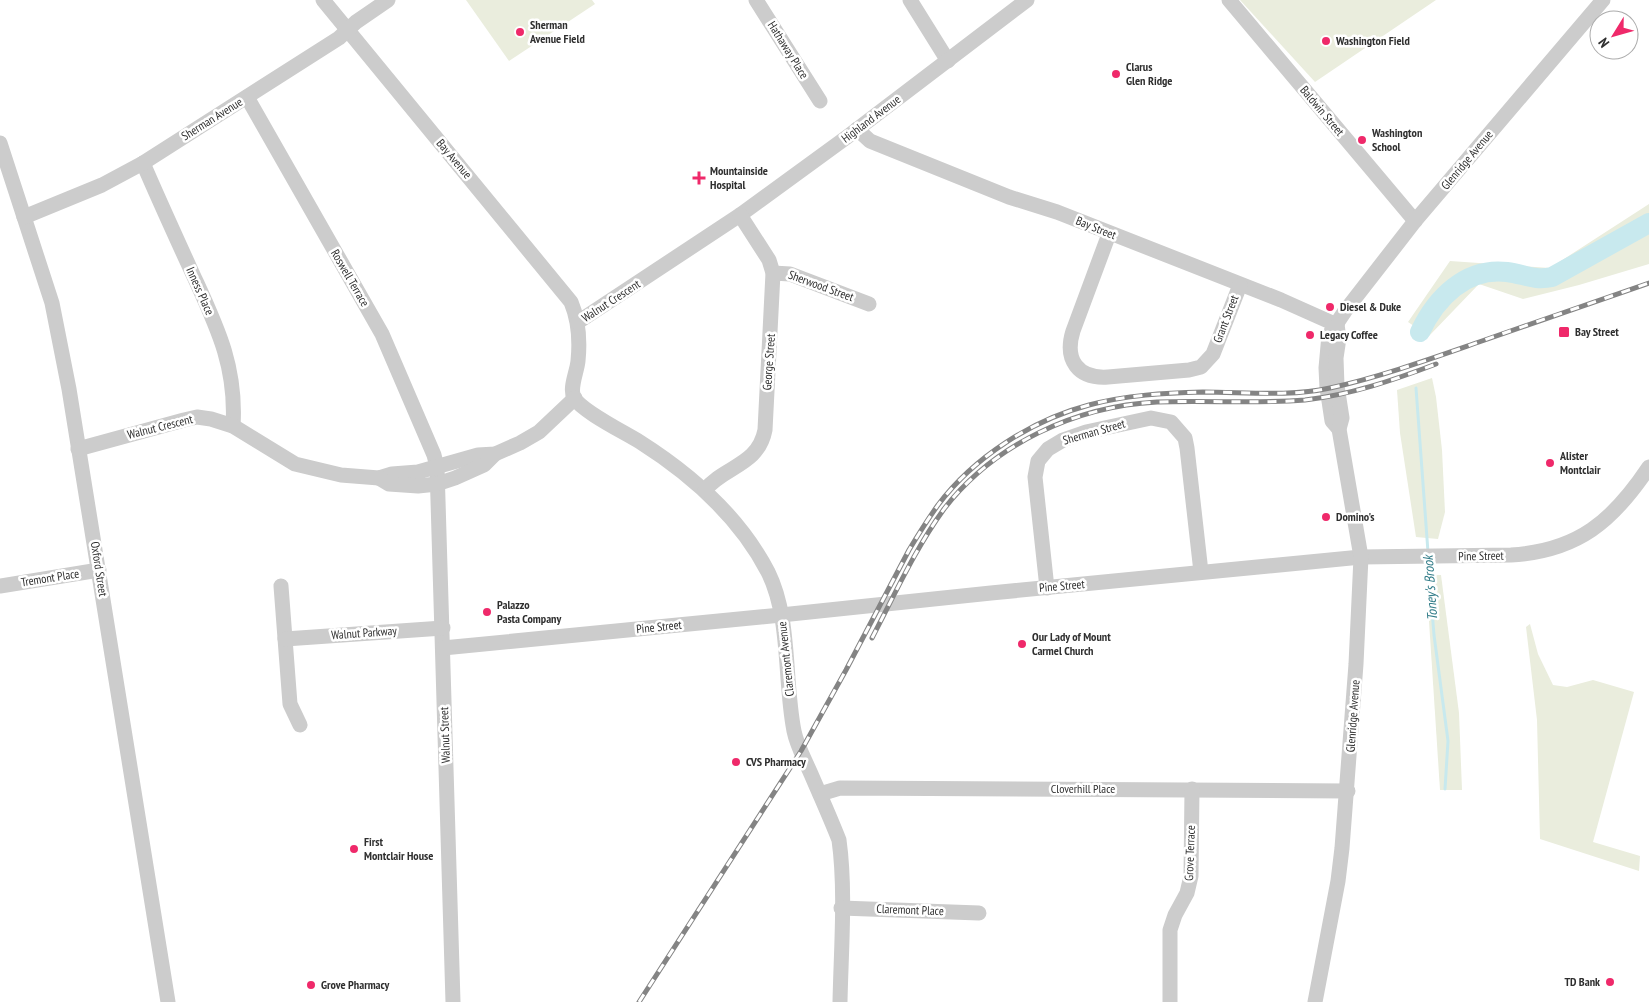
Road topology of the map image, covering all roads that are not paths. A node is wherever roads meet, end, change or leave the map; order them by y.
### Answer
1 (323, 0) edge
2 (388, 0) edge
3 (756, 0) edge
4 (910, 0) edge
5 (1027, 0) edge
6 (1229, 0) edge
7 (1603, 0) edge
8 (348, 30) junction
9 (948, 61) junction
10 (246, 97) junction
11 (820, 101) dead end
12 (857, 129) junction
13 (0, 143) edge
14 (143, 163) junction
15 (740, 215) junction
16 (24, 217) junction
17 (1415, 221) junction
18 (1110, 234) junction
19 (774, 273) junction
20 (1240, 284) junction
21 (869, 304) dead end
22 (578, 322) junction
23 (1337, 324) junction
24 (575, 398) junction
25 (233, 426) junction
26 (78, 449) junction
27 (495, 454) junction
28 (436, 467) junction
29 (1649, 467) edge
30 (379, 478) junction
31 (437, 484) junction
32 (705, 490) junction
33 (1360, 558) junction
34 (99, 570) junction
35 (1201, 572) junction
36 (0, 586) edge
37 (281, 586) dead end
38 (1047, 588) junction
39 (781, 615) junction
40 (443, 628) junction
41 (285, 639) junction
42 (443, 648) junction
43 (300, 725) dead end
44 (1192, 789) junction
45 (1348, 791) junction
46 (820, 794) junction
47 (841, 908) junction
48 (979, 913) dead end
49 (168, 1002) edge
50 (453, 1002) edge
51 (840, 1002) edge
52 (1170, 1002) edge
53 (1315, 1002) edge

1 - 8 street, Bay Avenue
2 - 8 street, Sherman Avenue
3 - 11 street, Hathaway Place
4 - 9 street
5 - 9 street, Highland Avenue
6 - 17 street, Baldwin Street
7 - 17 street, Glenridge Avenue
8 - 10 street, Sherman Avenue
8 - 22 street, Bay Avenue
9 - 12 street, Highland Avenue
10 - 14 street, Sherman Avenue
10 - 28 street, Roswell Terrace
12 - 15 street, Highland Avenue
12 - 18 street, Bay Street
13 - 16 street, Oxford Street
14 - 16 street, Sherman Avenue
14 - 25 street, Inness Place
15 - 19 street, George Street
15 - 22 street, Walnut Crescent
16 - 26 street, Oxford Street
17 - 23 street, Glenridge Avenue
18 - 20 street, Bay Street
18 - 20 street, Grant Street
19 - 21 street, Sherwood Street
19 - 32 street, George Street
20 - 23 street, Bay Street
22 - 24 street, Walnut Crescent
23 - 33 street, Glenridge Avenue
24 - 27 street, Walnut Crescent
24 - 32 street, Claremont Avenue
25 - 26 street, Walnut Crescent
25 - 30 street, Walnut Crescent
26 - 34 street, Oxford Street
27 - 28 street, Walnut Crescent
27 - 31 street, Walnut Crescent
28 - 30 street, Walnut Crescent
28 - 31 street, Walnut Street
29 - 33 street, Pine Street
30 - 31 street, Walnut Crescent
31 - 40 street, Walnut Street
32 - 39 street, Claremont Avenue
33 - 35 street, Pine Street
33 - 45 street, Glenridge Avenue
34 - 36 street, Tremont Place
34 - 49 street, Oxford Street
35 - 38 street, Pine Street
35 - 38 street, Sherman Street
37 - 41 street
38 - 39 street, Pine Street
39 - 42 street, Pine Street
39 - 46 street, Claremont Avenue
40 - 41 street, Walnut Parkway
40 - 42 street, Walnut Street
41 - 43 street
42 - 50 street, Walnut Street
44 - 45 street, Cloverhill Place
44 - 46 street, Cloverhill Place
44 - 52 street, Grove Terrace
45 - 53 street, Glenridge Avenue
46 - 47 street, Claremont Avenue
47 - 48 street, Claremont Place
47 - 51 street, Claremont Avenue

